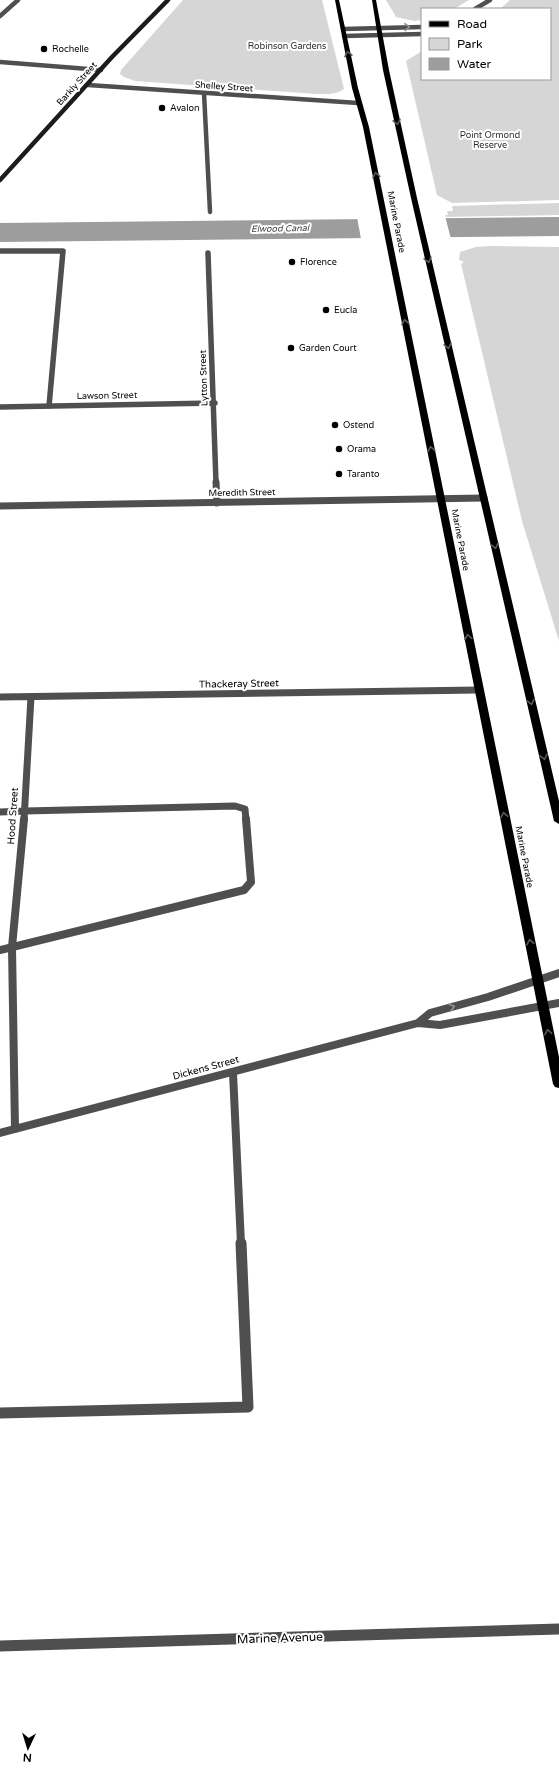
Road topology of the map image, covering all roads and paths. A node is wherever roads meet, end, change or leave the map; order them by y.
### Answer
1 (18, 0) edge
2 (168, 0) edge
3 (337, 0) edge
4 (374, 0) edge
5 (490, 0) edge
6 (477, 8) edge
7 (0, 16) edge
8 (421, 27) edge
9 (380, 28) junction
10 (343, 29) junction
11 (421, 34) edge
12 (344, 36) junction
13 (380, 36) junction
14 (0, 62) edge
15 (101, 70) junction
16 (88, 85) junction
17 (204, 93) junction
18 (358, 103) junction
19 (0, 180) edge
20 (210, 212) dead end
21 (0, 251) edge
22 (208, 254) dead end
23 (214, 403) junction
24 (49, 406) junction
25 (0, 407) edge
26 (484, 498) junction
27 (441, 499) junction
28 (218, 503) junction
29 (0, 506) edge
30 (478, 690) junction
31 (0, 697) edge
32 (31, 697) junction
33 (25, 811) junction
34 (0, 812) edge
35 (559, 821) edge
36 (12, 947) junction
37 (0, 950) edge
38 (559, 973) edge
39 (538, 981) junction
40 (559, 1003) edge
41 (543, 1006) junction
42 (418, 1023) junction
43 (233, 1073) junction
44 (559, 1084) edge
45 (15, 1129) junction
46 (0, 1133) edge
47 (0, 1413) edge
48 (559, 1629) edge
49 (0, 1646) edge

1 - 7 street
2 - 15 main road, Barkly Street
3 - 10 main road, Marine Parade
4 - 9 main road
5 - 6 street
9 -> 8 street
9 - 10 street
9 - 13 main road
10 - 12 main road, Marine Parade
11 - 13 street
12 - 13 street
18 -> 12 main road, Marine Parade
13 -> 26 main road
14 - 15 street
15 - 16 main road, Barkly Street
16 - 17 street, Shelley Street
16 - 19 main road, Barkly Street
17 - 18 street, Shelley Street
17 - 20 street
27 -> 18 main road, Marine Parade
21 - 24 street
22 - 23 street, Lytton Street
23 - 24 street, Lawson Street
23 - 28 street, Lytton Street
24 - 25 street, Lawson Street
26 - 27 street, Meredith Street
26 -> 35 main road
27 - 28 street, Meredith Street
30 -> 27 main road, Marine Parade
28 - 29 street, Meredith Street
30 - 32 street, Thackeray Street
39 -> 30 main road, Marine Parade
31 - 32 street, Thackeray Street
32 - 33 street, Hood Street
33 - 34 street
33 - 36 street, Hood Street
33 - 36 street
36 - 37 street
36 - 45 street, Hood Street
38 - 39 street, Dickens Street
39 - 41 main road, Marine Parade
42 -> 39 street, Dickens Street
40 - 41 street, Dickens Street
41 - 42 street, Dickens Street
44 -> 41 main road, Marine Parade
42 - 43 street, Dickens Street
43 - 45 street, Dickens Street
43 - 47 street
45 - 46 street, Dickens Street
48 - 49 street, Marine Avenue

